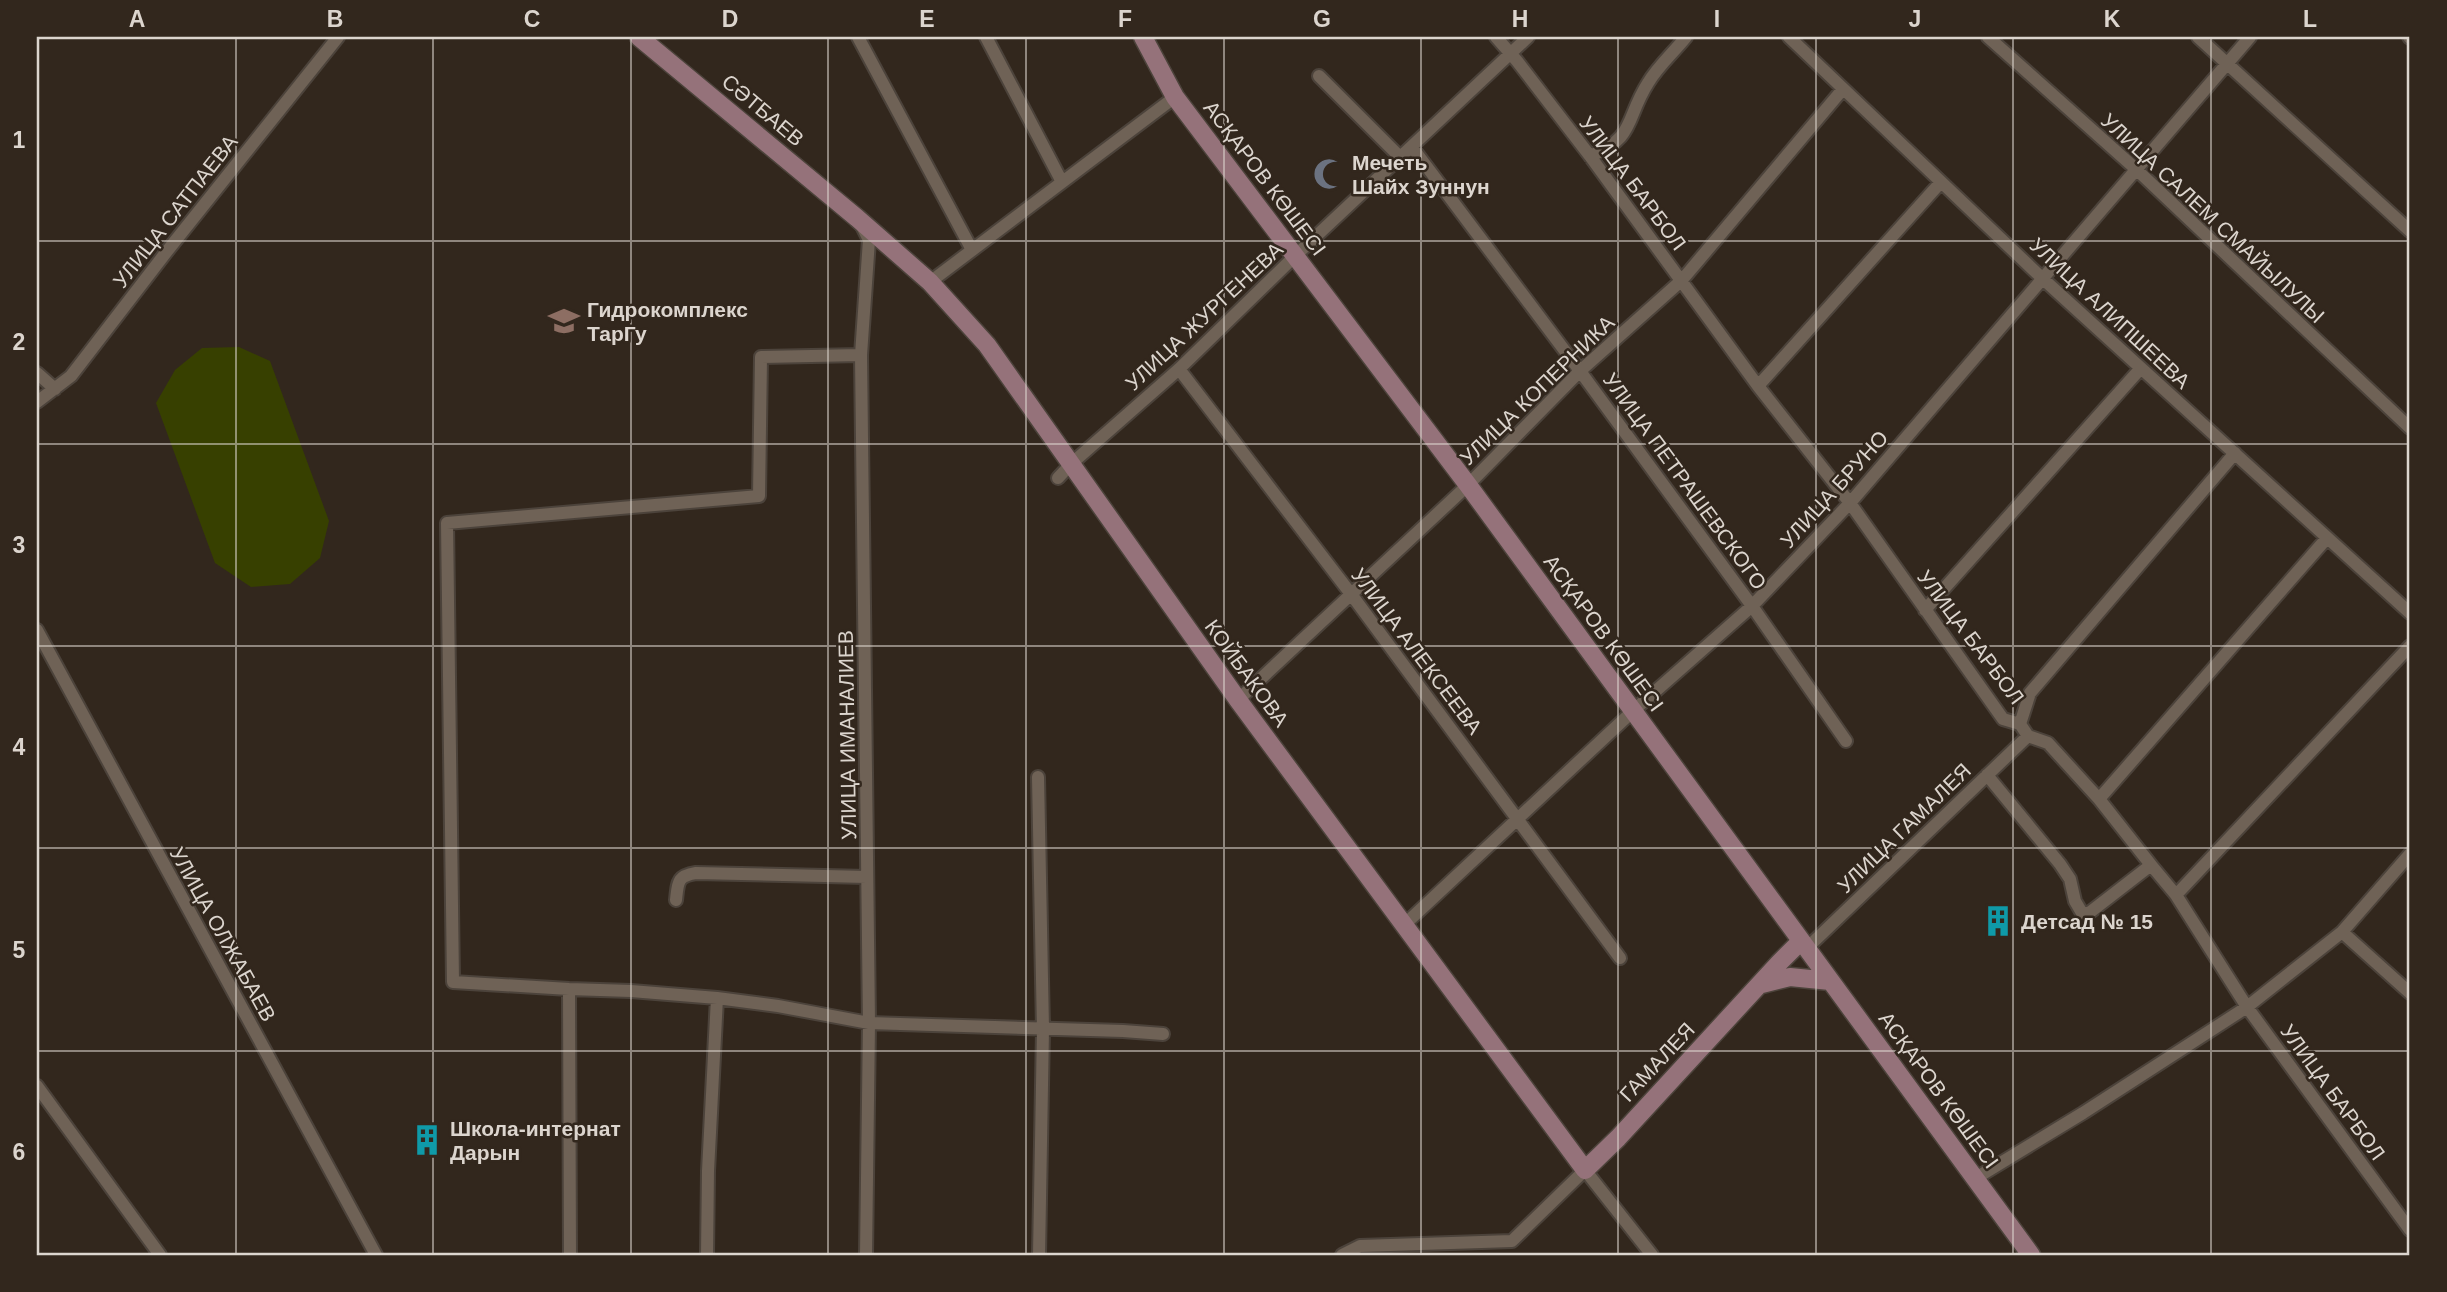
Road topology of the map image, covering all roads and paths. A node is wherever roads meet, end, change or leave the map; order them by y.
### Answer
1 (338, 37) edge
2 (639, 37) edge
3 (858, 37) edge
4 (986, 37) edge
5 (1143, 37) edge
6 (1496, 37) edge
7 (1528, 37) edge
8 (1686, 37) edge
9 (1789, 37) edge
10 (1988, 37) edge
11 (2198, 37) edge
12 (2250, 37) edge
13 (1510, 52) junction
14 (2227, 63) junction
15 (1319, 76) dead end
16 (1843, 89) junction
17 (1175, 97) junction
18 (1412, 147) junction
19 (1590, 156) junction
20 (1401, 158) junction
21 (2137, 170) junction
22 (1941, 181) junction
23 (1062, 182) junction
24 (857, 218) junction
25 (2410, 231) edge
26 (972, 250) junction
27 (1295, 256) junction
28 (2042, 278) junction
29 (1682, 281) junction
30 (930, 282) junction
31 (861, 355) junction
32 (2141, 368) junction
33 (1179, 369) junction
34 (1580, 371) junction
35 (37, 373) edge
36 (1758, 386) junction
37 (55, 389) junction
38 (37, 402) edge
39 (2410, 428) edge
40 (2235, 453) junction
41 (1071, 464) junction
42 (1058, 478) dead end
43 (1468, 485) junction
44 (1850, 503) junction
45 (2327, 538) junction
46 (1352, 594) junction
47 (1752, 606) junction
48 (1925, 610) junction
49 (2410, 613) edge
50 (37, 631) edge
51 (2410, 646) edge
52 (1238, 700) junction
53 (1633, 711) junction
54 (2020, 724) junction
55 (2028, 736) junction
56 (1846, 741) dead end
57 (1987, 775) junction
58 (1038, 778) dead end
59 (2099, 799) junction
60 (1517, 819) junction
61 (2410, 854) edge
62 (2151, 865) junction
63 (867, 877) junction
64 (2176, 895) junction
65 (676, 900) dead end
66 (1404, 925) junction
67 (2342, 932) junction
68 (1804, 945) junction
69 (1620, 958) dead end
70 (1830, 981) junction
71 (1762, 984) junction
72 (569, 989) junction
73 (2410, 993) edge
74 (717, 998) junction
75 (2246, 1007) junction
76 (869, 1023) junction
77 (1043, 1029) junction
78 (1163, 1034) dead end
79 (37, 1087) edge
80 (1585, 1170) junction
81 (1976, 1178) junction
82 (2410, 1230) edge
83 (1512, 1241) junction
84 (160, 1255) edge
85 (376, 1255) edge
86 (570, 1255) edge
87 (708, 1255) edge
88 (866, 1255) edge
89 (1039, 1255) edge
90 (1342, 1255) edge
91 (1509, 1255) edge
92 (1652, 1255) edge
93 (2031, 1255) edge

1 - 37 street, УЛИЦА САТПАЕВА
2 - 24 street, СӘТБАЕВ
3 - 26 street
4 - 23 street
5 - 17 street, АСҚАРОВ КӨШЕСІ
6 - 13 street, УЛИЦА БАРБОЛ
7 - 13 street, УЛИЦА ЖУРГЕНЕВА
8 - 19 street
9 - 16 street, УЛИЦА АЛИПШЕЕВА
10 - 21 street, УЛИЦА САЛЕМ СМАЙЫЛУЛЫ
11 - 14 street
12 - 14 street, УЛИЦА БРУНО
13 - 18 street, УЛИЦА ЖУРГЕНЕВА
13 - 19 street, УЛИЦА БАРБОЛ
14 - 21 street, УЛИЦА БРУНО
14 - 25 street
15 - 20 street
16 - 22 street, УЛИЦА АЛИПШЕЕВА
16 - 29 street, УЛИЦА КОПЕРНИКА
17 - 23 street
17 - 27 street, АСҚАРОВ КӨШЕСІ
18 - 20 street, УЛИЦА ЖУРГЕНЕВА
18 - 34 street, УЛИЦА ПЕТРАШЕВСКОГО
19 - 29 street, УЛИЦА БАРБОЛ
20 - 27 street, УЛИЦА ЖУРГЕНЕВА
21 - 28 street, УЛИЦА БРУНО
21 - 39 street, УЛИЦА САЛЕМ СМАЙЫЛУЛЫ
22 - 28 street, УЛИЦА АЛИПШЕЕВА
22 - 36 street
23 - 26 street
24 - 30 street, КОЙБАКОВА
24 - 31 street, УЛИЦА ИМАНАЛИЕВ
26 - 30 street
27 - 33 street, УЛИЦА ЖУРГЕНЕВА
27 - 43 street, АСҚАРОВ КӨШЕСІ
28 - 32 street, УЛИЦА АЛИПШЕЕВА
28 - 44 street, УЛИЦА БРУНО
29 - 34 street, УЛИЦА КОПЕРНИКА
29 - 36 street, УЛИЦА БАРБОЛ
30 - 41 street, КОЙБАКОВА
31 - 63 street, УЛИЦА ИМАНАЛИЕВ
31 - 72 street
32 - 40 street, УЛИЦА АЛИПШЕЕВА
32 - 48 street
33 - 41 street, УЛИЦА ЖУРГЕНЕВА
33 - 46 street, УЛИЦА АЛЕКСЕЕВА
34 - 43 street, УЛИЦА КОПЕРНИКА
34 - 47 street, УЛИЦА ПЕТРАШЕВСКОГО
35 - 37 street
36 - 44 street, УЛИЦА БАРБОЛ
37 - 38 street, УЛИЦА САТПАЕВА
40 - 45 street, УЛИЦА АЛИПШЕЕВА
40 - 54 street
41 - 42 street, УЛИЦА ЖУРГЕНЕВА
41 - 52 street, КОЙБАКОВА
43 - 46 street, УЛИЦА КОПЕРНИКА
43 - 53 street, АСҚАРОВ КӨШЕСІ
44 - 47 street, УЛИЦА БРУНО
44 - 48 street, УЛИЦА БАРБОЛ
45 - 49 street, УЛИЦА АЛИПШЕЕВА
45 - 59 street
46 - 52 street, УЛИЦА КОПЕРНИКА
46 - 60 street, УЛИЦА АЛЕКСЕЕВА
47 - 53 street, УЛИЦА БРУНО
47 - 56 street, УЛИЦА ПЕТРАШЕВСКОГО
48 - 54 street, УЛИЦА БАРБОЛ
50 - 85 street, УЛИЦА ОЛЖАБАЕВ
51 - 64 street
52 - 66 street, КОЙБАКОВА
53 - 60 street, УЛИЦА БРУНО
53 - 68 street, АСҚАРОВ КӨШЕСІ
54 - 55 street, УЛИЦА БАРБОЛ
55 - 57 street, УЛИЦА ГАМАЛЕЯ
55 - 59 street, УЛИЦА БАРБОЛ
57 - 62 street
57 - 68 street, УЛИЦА ГАМАЛЕЯ
58 - 77 street
59 - 62 street, УЛИЦА БАРБОЛ
60 - 66 street, УЛИЦА БРУНО
60 - 69 street, УЛИЦА АЛЕКСЕЕВА
61 - 67 street
62 - 64 street, УЛИЦА БАРБОЛ
63 - 65 street
63 - 76 street, УЛИЦА ИМАНАЛИЕВ
64 - 75 street, УЛИЦА БАРБОЛ
66 - 80 street, КОЙБАКОВА
67 - 73 street
67 - 75 street
68 - 70 street, АСҚАРОВ КӨШЕСІ
68 - 71 street, ГАМАЛЕЯ
70 - 71 street
70 - 81 street, АСҚАРОВ КӨШЕСІ
71 - 80 street, ГАМАЛЕЯ
72 - 74 street
72 - 86 street
74 - 76 street
74 - 87 street
75 - 81 street
75 - 82 street, УЛИЦА БАРБОЛ
76 - 77 street
76 - 88 street, УЛИЦА ИМАНАЛИЕВ
77 - 78 street
77 - 89 street
79 - 84 street
80 - 83 street
80 - 92 street
81 - 93 street, АСҚАРОВ КӨШЕСІ
83 - 90 street
83 - 91 street

